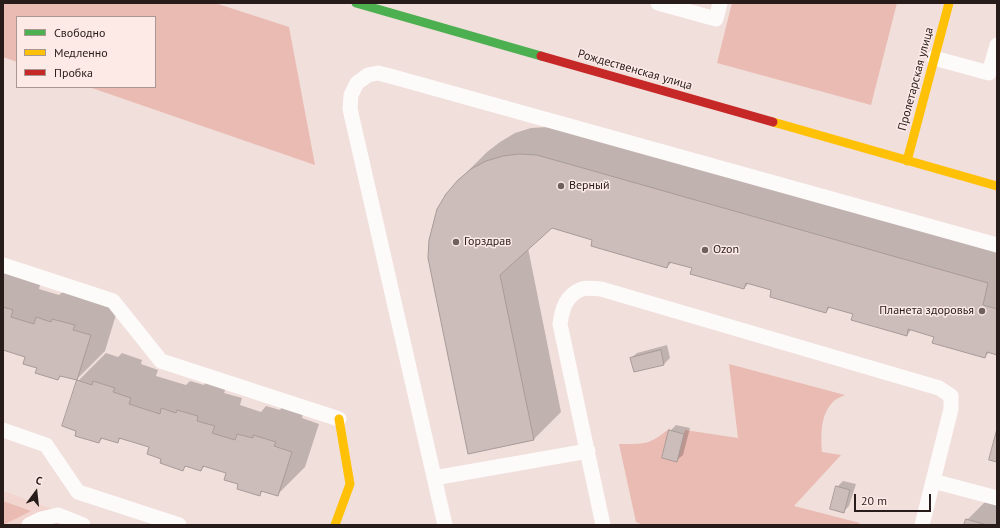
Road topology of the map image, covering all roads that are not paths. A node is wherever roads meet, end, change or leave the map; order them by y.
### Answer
1 (356, 3) edge
2 (658, 3) edge
3 (720, 3) edge
4 (949, 3) edge
5 (996, 50) edge
6 (934, 58) junction
7 (907, 161) junction
8 (997, 186) edge
9 (997, 246) edge
10 (3, 265) edge
11 (339, 419) joint
12 (3, 430) edge
13 (588, 451) junction
14 (434, 478) junction
15 (933, 481) junction
16 (997, 498) edge
17 (29, 525) edge
18 (83, 525) edge
19 (179, 525) edge
20 (335, 525) edge
21 (445, 525) edge
22 (603, 525) edge
23 (922, 525) edge

1 - 7 street, Рождественская улица
2 - 3 lane
4 - 6 street, Пролетарская улица
5 - 6 lane
6 - 7 street, Пролетарская улица
7 - 8 street, Рождественская улица
9 - 14 lane
10 - 11 lane
11 - 20 street
12 - 19 lane
13 - 14 lane
13 - 15 lane
13 - 22 lane
14 - 21 lane
15 - 16 lane
15 - 23 lane
17 - 18 lane

